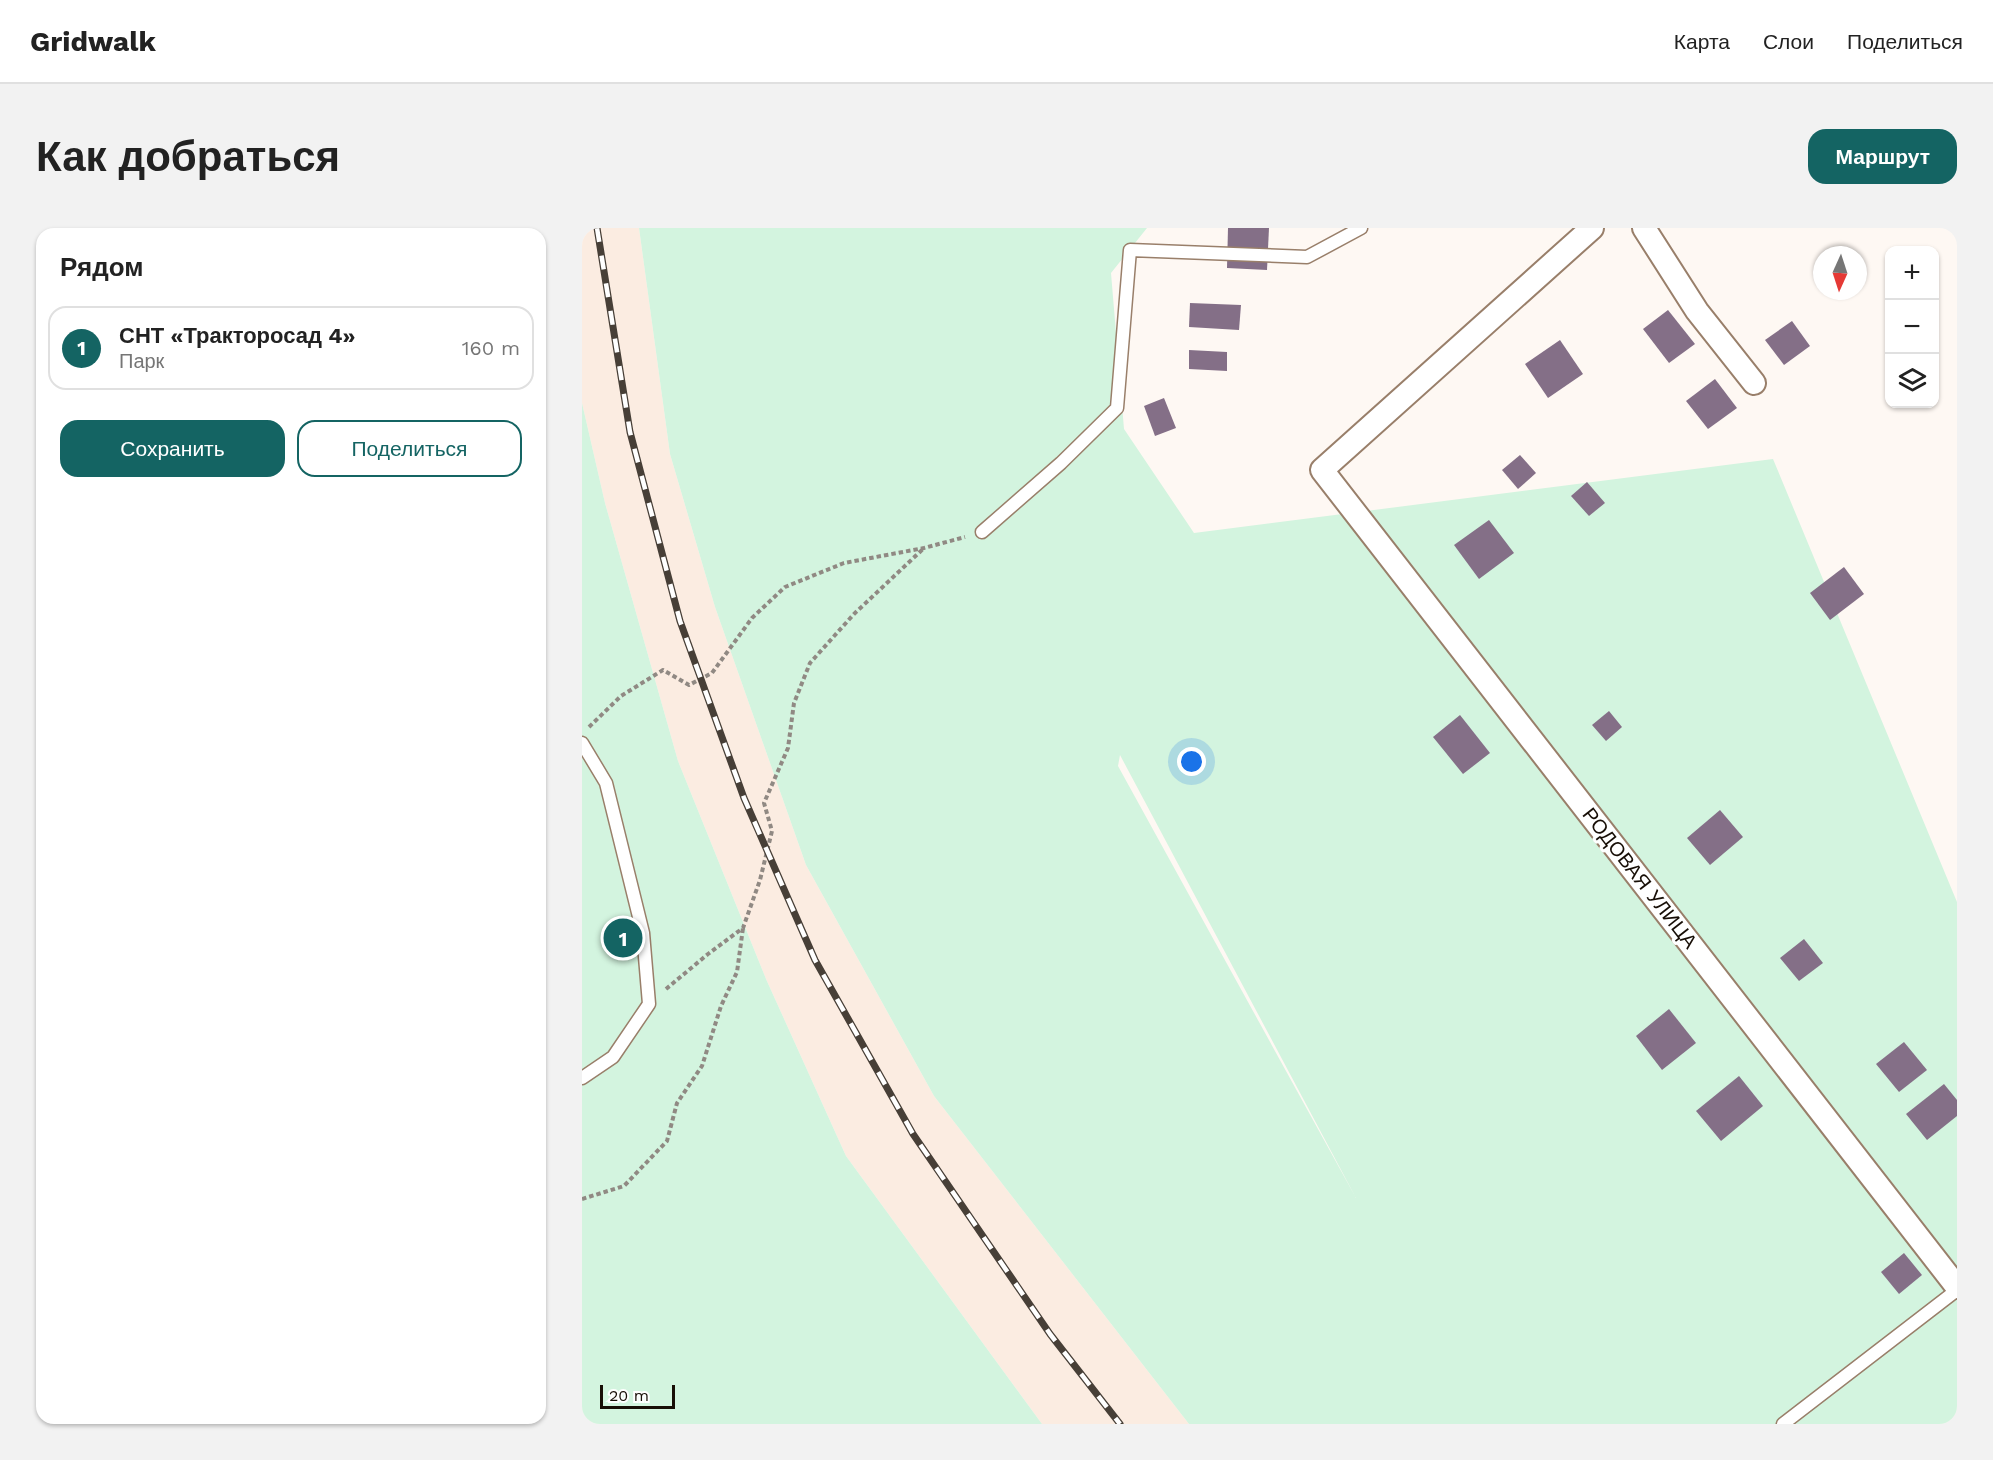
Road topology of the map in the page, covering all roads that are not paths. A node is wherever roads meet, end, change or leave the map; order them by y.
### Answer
1 (1361, 228) edge
2 (1592, 228) edge
3 (1644, 228) edge
4 (1754, 383) dead end
5 (982, 532) road end
6 (582, 743) edge
7 (582, 1078) edge
8 (1957, 1288) edge
9 (1783, 1424) edge

1 - 5 lane
2 - 8 street, РОДОВАЯ УЛИЦА
3 - 4 street
6 - 7 lane
8 - 9 lane

